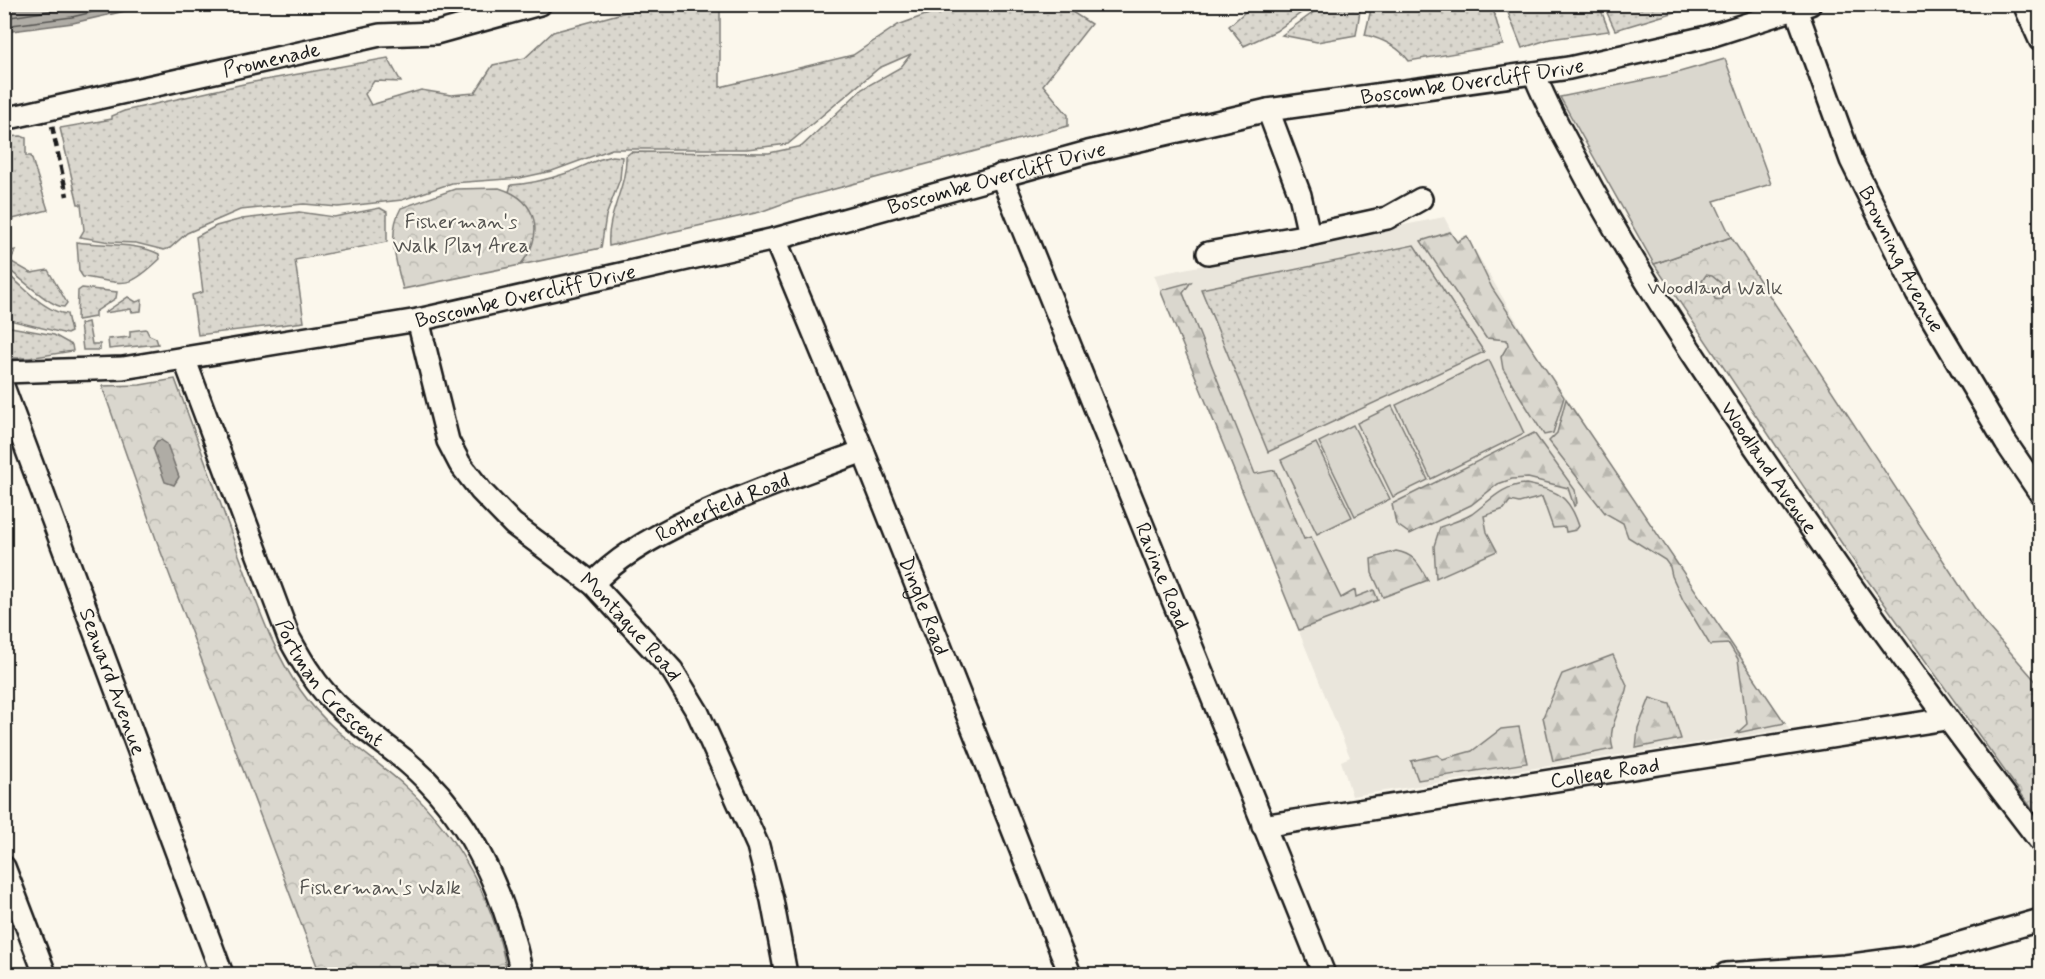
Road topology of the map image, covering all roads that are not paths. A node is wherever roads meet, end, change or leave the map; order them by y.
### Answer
1 (540, 4) edge
2 (2024, 4) edge
3 (1803, 7) edge
4 (2040, 40) edge
5 (1534, 73) junction
6 (1268, 110) junction
7 (4, 119) edge
8 (1001, 175) junction
9 (1421, 199) dead end
10 (1308, 235) junction
11 (775, 239) junction
12 (1208, 253) dead end
13 (418, 321) junction
14 (184, 358) junction
15 (4, 372) edge
16 (4, 389) edge
17 (863, 451) junction
18 (2040, 493) edge
19 (593, 584) junction
20 (1946, 719) junction
21 (1263, 826) junction
22 (2040, 841) edge
23 (4, 867) edge
24 (2040, 920) edge
25 (45, 975) edge
26 (222, 975) edge
27 (522, 975) edge
28 (786, 975) edge
29 (1070, 975) edge
30 (1324, 975) edge
31 (1726, 975) edge

1 - 7 street, Promenade
2 - 4 street
3 - 5 street, Boscombe Overcliff Drive
3 - 18 street, Browning Avenue
5 - 6 street, Boscombe Overcliff Drive
5 - 20 street, Woodland Avenue
6 - 8 street, Boscombe Overcliff Drive
6 - 10 street
8 - 11 street, Boscombe Overcliff Drive
8 - 21 street, Ravine Road
9 - 10 street
10 - 12 street
11 - 13 street, Boscombe Overcliff Drive
11 - 17 street, Dingle Road
13 - 14 street, Boscombe Overcliff Drive
13 - 19 street, Montague Road
14 - 15 street, Boscombe Overcliff Drive
14 - 27 street, Portman Crescent
16 - 26 street, Seaward Avenue
17 - 19 street, Rotherfield Road
17 - 29 street, Dingle Road
19 - 28 street, Montague Road
20 - 21 street, College Road
20 - 22 street, Woodland Avenue
21 - 30 street, Ravine Road
23 - 25 street
24 - 31 street

